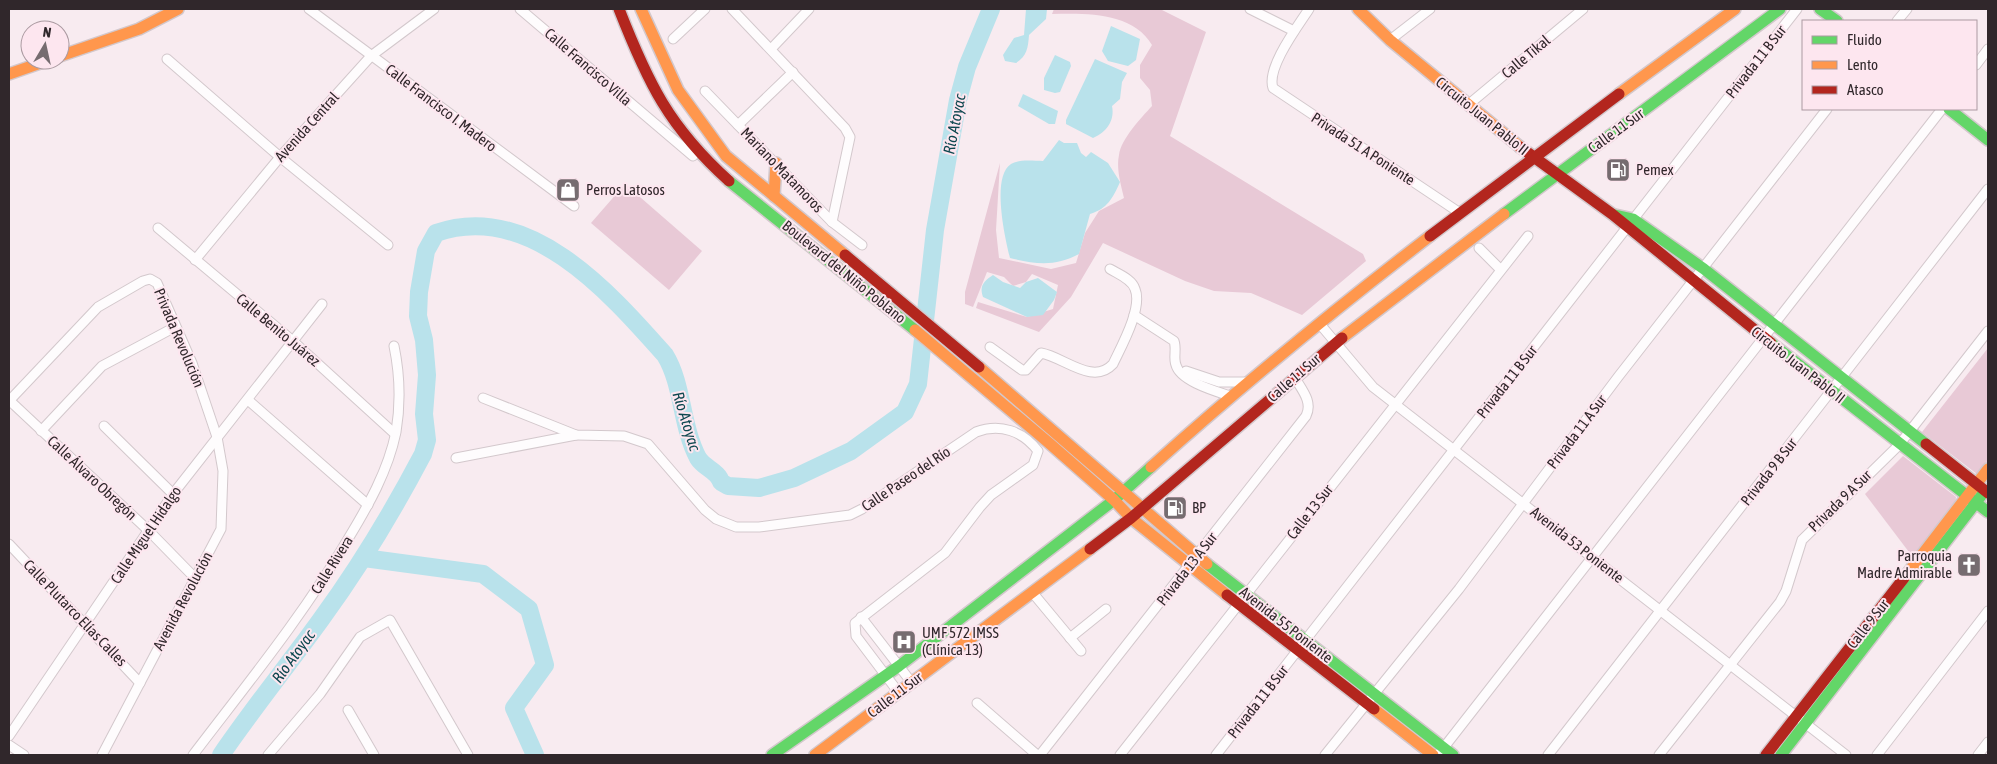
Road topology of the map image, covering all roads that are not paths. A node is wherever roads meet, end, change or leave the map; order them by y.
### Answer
1 (309, 9) edge
2 (434, 9) edge
3 (520, 9) edge
4 (618, 9) edge
5 (641, 9) edge
6 (705, 9) edge
7 (732, 9) edge
8 (809, 9) edge
9 (1250, 9) edge
10 (1310, 9) edge
11 (1358, 9) edge
12 (1430, 9) edge
13 (1584, 9) edge
14 (1735, 9) edge
15 (1798, 9) edge
16 (1820, 9) edge
17 (1907, 9) edge
18 (175, 10) edge
19 (1775, 12) edge
20 (1835, 20) edge
21 (1898, 20) edge
22 (1784, 26) junction
23 (1294, 31) junction
24 (674, 39) dead end
25 (1390, 40) junction
26 (771, 49) junction
27 (1988, 49) edge
28 (70, 53) edge
29 (371, 56) junction
30 (167, 59) dead end
31 (1977, 64) edge
32 (794, 72) junction
33 (705, 91) dead end
34 (1468, 105) junction
35 (1826, 110) edge
36 (1941, 110) edge
37 (1950, 110) edge
38 (738, 124) junction
39 (1988, 140) edge
40 (693, 156) dead end
41 (280, 157) junction
42 (1533, 157) junction
43 (776, 163) junction
44 (1555, 174) junction
45 (1988, 189) edge
46 (774, 196) junction
47 (574, 206) dead end
48 (1460, 213) junction
49 (832, 222) junction
50 (1631, 223) junction
51 (158, 228) dead end
52 (1528, 236) dead end
53 (388, 245) dead end
54 (862, 245) dead end
55 (1479, 248) dead end
56 (195, 260) junction
57 (1110, 269) dead end
58 (1500, 269) junction
59 (1704, 269) junction
60 (1694, 282) junction
61 (322, 304) dead end
62 (1134, 316) junction
63 (1319, 323) junction
64 (1774, 324) junction
65 (175, 327) junction
66 (1988, 331) edge
67 (1763, 337) junction
68 (294, 342) junction
69 (1335, 344) junction
70 (394, 346) dead end
71 (990, 347) dead end
72 (1176, 366) junction
73 (981, 375) junction
74 (1295, 378) junction
75 (1842, 378) junction
76 (1246, 382) junction
77 (1831, 391) junction
78 (1230, 396) junction
79 (483, 398) dead end
80 (248, 400) junction
81 (9, 401) edge
82 (1395, 404) junction
83 (104, 426) dead end
84 (41, 431) junction
85 (1910, 433) junction
86 (395, 434) junction
87 (576, 435) junction
88 (217, 436) junction
89 (1899, 445) junction
90 (1455, 449) junction
91 (456, 458) dead end
92 (1988, 469) edge
93 (1984, 489) edge
94 (1124, 490) junction
95 (172, 494) junction
96 (1972, 499) junction
97 (1114, 500) junction
98 (1524, 504) junction
99 (368, 506) junction
100 (1141, 509) junction
101 (1988, 512) edge
102 (1131, 518) junction
103 (149, 532) junction
104 (9, 544) edge
105 (1197, 556) junction
106 (1592, 557) junction
107 (1189, 566) junction
108 (196, 579) junction
109 (1032, 592) junction
110 (1245, 594) junction
111 (1237, 603) junction
112 (1106, 609) dead end
113 (1661, 611) junction
114 (1988, 611) edge
115 (861, 617) junction
116 (86, 624) junction
117 (1070, 638) junction
118 (1305, 641) junction
119 (1298, 650) junction
120 (1081, 652) dead end
121 (1729, 664) junction
122 (899, 666) junction
123 (885, 675) junction
124 (140, 682) junction
125 (912, 683) junction
126 (899, 692) junction
127 (1370, 699) junction
128 (977, 703) dead end
129 (348, 710) dead end
130 (1796, 716) junction
131 (1806, 724) junction
132 (9, 736) edge
133 (1988, 742) edge
134 (9, 745) edge
135 (1440, 752) edge
136 (271, 754) edge
137 (24, 755) edge
138 (102, 755) edge
139 (193, 755) edge
140 (374, 755) edge
141 (468, 755) edge
142 (772, 755) edge
143 (815, 755) edge
144 (1038, 755) edge
145 (1120, 755) edge
146 (1216, 755) edge
147 (1325, 755) edge
148 (1433, 755) edge
149 (1453, 755) edge
150 (1548, 755) edge
151 (1659, 755) edge
152 (1766, 755) edge
153 (1781, 755) edge
154 (1846, 755) edge
155 (1877, 755) edge
156 (1978, 755) edge

1 - 29 street, Calle Francisco I. Madero
2 - 29 street, Avenida Central
3 - 40 street, Calle Francisco Villa
4 - 73 main road, Boulevard del Niño Poblano
5 - 46 main road, Boulevard del Niño Poblano
6 - 24 street
7 - 26 street
8 - 26 street
9 - 23 street
10 - 23 street
11 - 25 main road, Circuito Juan Pablo II
12 - 25 street
13 - 34 street, Calle Tikal
14 - 42 main road, Calle 11 Sur
15 - 22 street, Privada 11 B Sur
16 - 20 main road
17 - 21 street
18 - 28 main road
19 - 22 street
19 - 44 main road, Calle 11 Sur
22 - 50 street, Privada 11 B Sur
23 - 48 street, Privada 51 A Poniente
25 - 34 main road, Circuito Juan Pablo II
26 - 32 street
27 - 31 street
29 - 41 street, Avenida Central
29 - 47 street, Calle Francisco I. Madero
30 - 41 street
32 - 38 street
32 - 49 street
33 - 38 street, Mariano Matamoros
34 - 42 main road, Circuito Juan Pablo II
35 - 59 street, Privada 11 A Sur
36 - 64 street
37 - 39 main road
38 - 43 street, Mariano Matamoros
41 - 53 street
41 - 56 street, Avenida Central
42 - 44 main road, Circuito Juan Pablo II
42 - 48 main road, Calle 11 Sur
43 - 46 main road
43 - 49 street, Mariano Matamoros
44 - 50 main road, Circuito Juan Pablo II
44 - 69 main road, Calle 11 Sur
45 - 75 street, Privada 9 B Sur
46 - 73 main road, Boulevard del Niño Poblano
48 - 63 main road, Calle 11 Sur
49 - 54 street, Mariano Matamoros
50 - 59 main road, Circuito Juan Pablo II
50 - 60 main road, Circuito Juan Pablo II
50 - 90 street, Privada 11 B Sur
51 - 56 street, Calle Benito Juárez
52 - 58 street, Calle 13 Sur
55 - 58 street
56 - 68 street, Calle Benito Juárez
57 - 62 street
58 - 82 street, Calle 13 Sur
59 - 60 street, Privada 11 A Sur
59 - 64 main road, Circuito Juan Pablo II
60 - 67 main road, Circuito Juan Pablo II
60 - 98 street, Privada 11 A Sur
61 - 68 street, Calle Miguel Hidalgo
62 - 71 street
62 - 72 street
63 - 69 street, Avenida 53 Poniente
63 - 76 main road, Calle 11 Sur
64 - 67 street
64 - 75 main road, Circuito Juan Pablo II
65 - 81 street, Privada Revolución
65 - 84 street
65 - 88 street, Privada Revolución
66 - 85 street, Privada 9 A Sur
67 - 77 main road, Circuito Juan Pablo II
67 - 106 street
68 - 80 street, Calle Miguel Hidalgo
68 - 86 street, Calle Benito Juárez
69 - 74 main road, Calle 11 Sur
69 - 82 street, Avenida 53 Poniente
70 - 86 street, Calle Rivera
72 - 76 street
72 - 78 street
73 - 94 main road, Boulevard del Niño Poblano
73 - 97 main road, Boulevard del Niño Poblano
74 - 100 main road, Calle 11 Sur
74 - 105 street, Privada 13 A Sur
75 - 77 street, Privada 9 B Sur
75 - 85 main road, Circuito Juan Pablo II
76 - 78 main road, Calle 11 Sur
77 - 89 main road, Circuito Juan Pablo II
77 - 113 street, Privada 9 B Sur
78 - 94 main road, Calle 11 Sur
79 - 87 street
80 - 88 street, Calle Miguel Hidalgo
80 - 99 street
81 - 84 street, Calle Álvaro Obregón
82 - 90 street, Avenida 53 Poniente
82 - 110 street, Calle 13 Sur
83 - 95 street
84 - 103 street, Calle Álvaro Obregón
85 - 89 street, Privada 9 A Sur
85 - 93 main road, Circuito Juan Pablo II
86 - 99 street, Calle Rivera
87 - 91 street
87 - 115 street, Calle Paseo del Río
88 - 95 street, Calle Miguel Hidalgo
88 - 108 street, Avenida Revolución
89 - 96 main road, Circuito Juan Pablo II
89 - 121 street, Privada 9 A Sur
90 - 98 street, Avenida 53 Poniente
90 - 118 street, Privada 11 B Sur
92 - 93 main road, Calle 9 Sur
93 - 96 main road, Calle 9 Sur
94 - 97 main road, Calle 11 Sur
94 - 100 main road, Avenida 55 Poniente
95 - 103 street, Calle Miguel Hidalgo
96 - 101 main road, Circuito Juan Pablo II
96 - 130 main road, Calle 9 Sur
96 - 131 main road, Calle 9 Sur
97 - 102 main road, Avenida 55 Poniente
97 - 122 main road, Calle 11 Sur
98 - 106 street, Avenida 53 Poniente
98 - 127 street, Privada 11 A Sur
99 - 139 street, Calle Rivera
100 - 102 main road, Calle 11 Sur
100 - 105 main road, Avenida 55 Poniente
102 - 107 main road, Avenida 55 Poniente
102 - 109 main road, Calle 11 Sur
103 - 108 street, Calle Álvaro Obregón
103 - 116 street, Calle Miguel Hidalgo
104 - 116 street, Calle Plutarco Elías Calles
105 - 107 street, Privada 13 A Sur
105 - 110 main road, Avenida 55 Poniente
106 - 113 street, Avenida 53 Poniente
106 - 135 street
107 - 111 main road, Avenida 55 Poniente
107 - 144 street, Privada 13 A Sur
108 - 124 street, Avenida Revolución
109 - 117 street
109 - 125 main road, Calle 11 Sur
110 - 111 street, Calle 13 Sur
110 - 118 main road, Avenida 55 Poniente
111 - 119 main road, Avenida 55 Poniente
111 - 145 street, Calle 13 Sur
112 - 117 street
113 - 121 street, Avenida 53 Poniente
113 - 150 street, Privada 9 B Sur
114 - 155 street
115 - 122 street
115 - 123 street
116 - 124 street, Calle Plutarco Elías Calles
116 - 132 street, Calle Miguel Hidalgo
117 - 120 street
118 - 119 street, Privada 11 B Sur
118 - 127 main road, Avenida 55 Poniente
119 - 127 main road, Avenida 55 Poniente
119 - 146 street, Privada 11 B Sur
121 - 130 street, Avenida 53 Poniente
121 - 151 street, Privada 9 A Sur
122 - 123 main road, Calle 11 Sur
122 - 125 street
123 - 126 street
123 - 142 main road, Calle 11 Sur
124 - 138 street, Avenida Revolución
125 - 126 main road, Calle 11 Sur
126 - 143 main road, Calle 11 Sur
127 - 135 main road, Avenida 55 Poniente
127 - 147 street, Privada 11 A Sur
127 - 148 main road, Avenida 55 Poniente
128 - 144 street
129 - 140 street
130 - 131 street, Avenida 53 Poniente
130 - 152 main road, Calle 9 Sur
131 - 153 main road, Calle 9 Sur
131 - 154 street, Avenida 53 Poniente
133 - 156 street
134 - 137 street
135 - 149 main road, Avenida 55 Poniente
136 - 141 street

